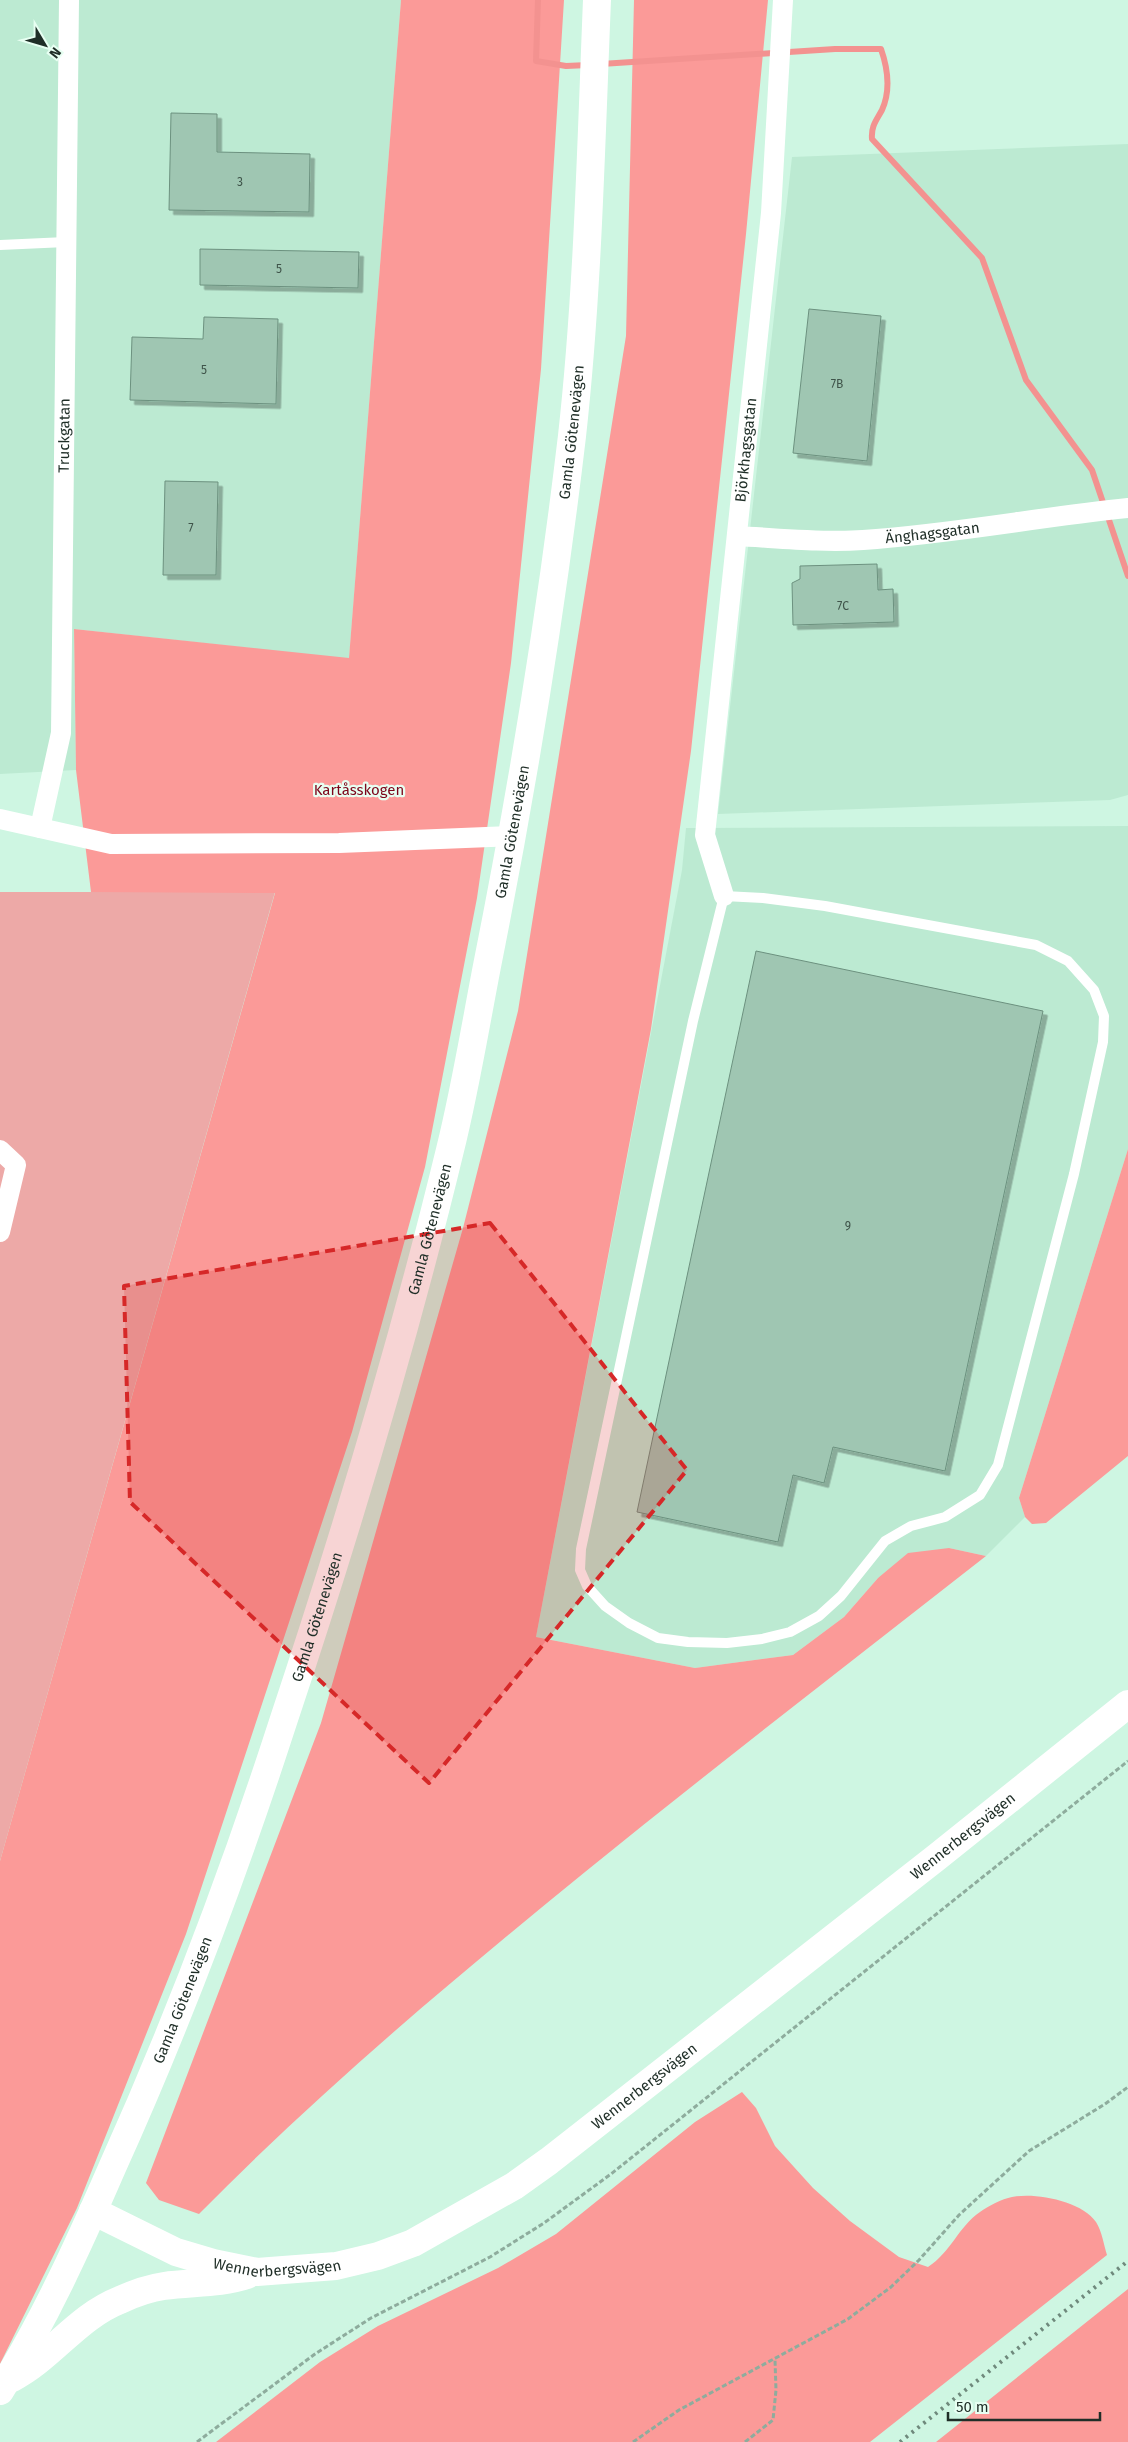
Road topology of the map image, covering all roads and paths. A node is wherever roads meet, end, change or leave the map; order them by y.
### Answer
1 (69, 0) edge
2 (597, 0) edge
3 (783, 0) edge
4 (66, 242) junction
5 (0, 245) edge
6 (1128, 508) edge
7 (737, 536) junction
8 (0, 819) edge
9 (40, 828) junction
10 (513, 836) junction
11 (724, 896) junction
12 (0, 1150) edge
13 (0, 1232) edge
14 (1128, 1704) edge
15 (1128, 1761) edge
16 (1128, 2087) edge
17 (93, 2211) junction
18 (256, 2272) junction
19 (775, 2360) junction
20 (3, 2386) edge
21 (197, 2442) edge
22 (633, 2442) edge
23 (745, 2442) edge

1 - 4 street, Truckgatan
2 - 10 street, Gamla Götenevägen
3 - 7 street, Björkhagsgatan
4 - 5 lane
4 - 9 street, Truckgatan
6 - 7 street, Änghagsgatan
7 - 11 street, Björkhagsgatan
8 - 9 street
9 - 10 street
10 - 17 street, Gamla Götenevägen
11 - 11 lane
12 - 13 street
14 - 18 street, Wennerbergsvägen
15 - 21 path
16 - 19 path
17 - 18 street, Wennerbergsvägen
17 - 20 street, Gamla Götenevägen
18 - 20 street
19 - 22 path
19 - 23 path

